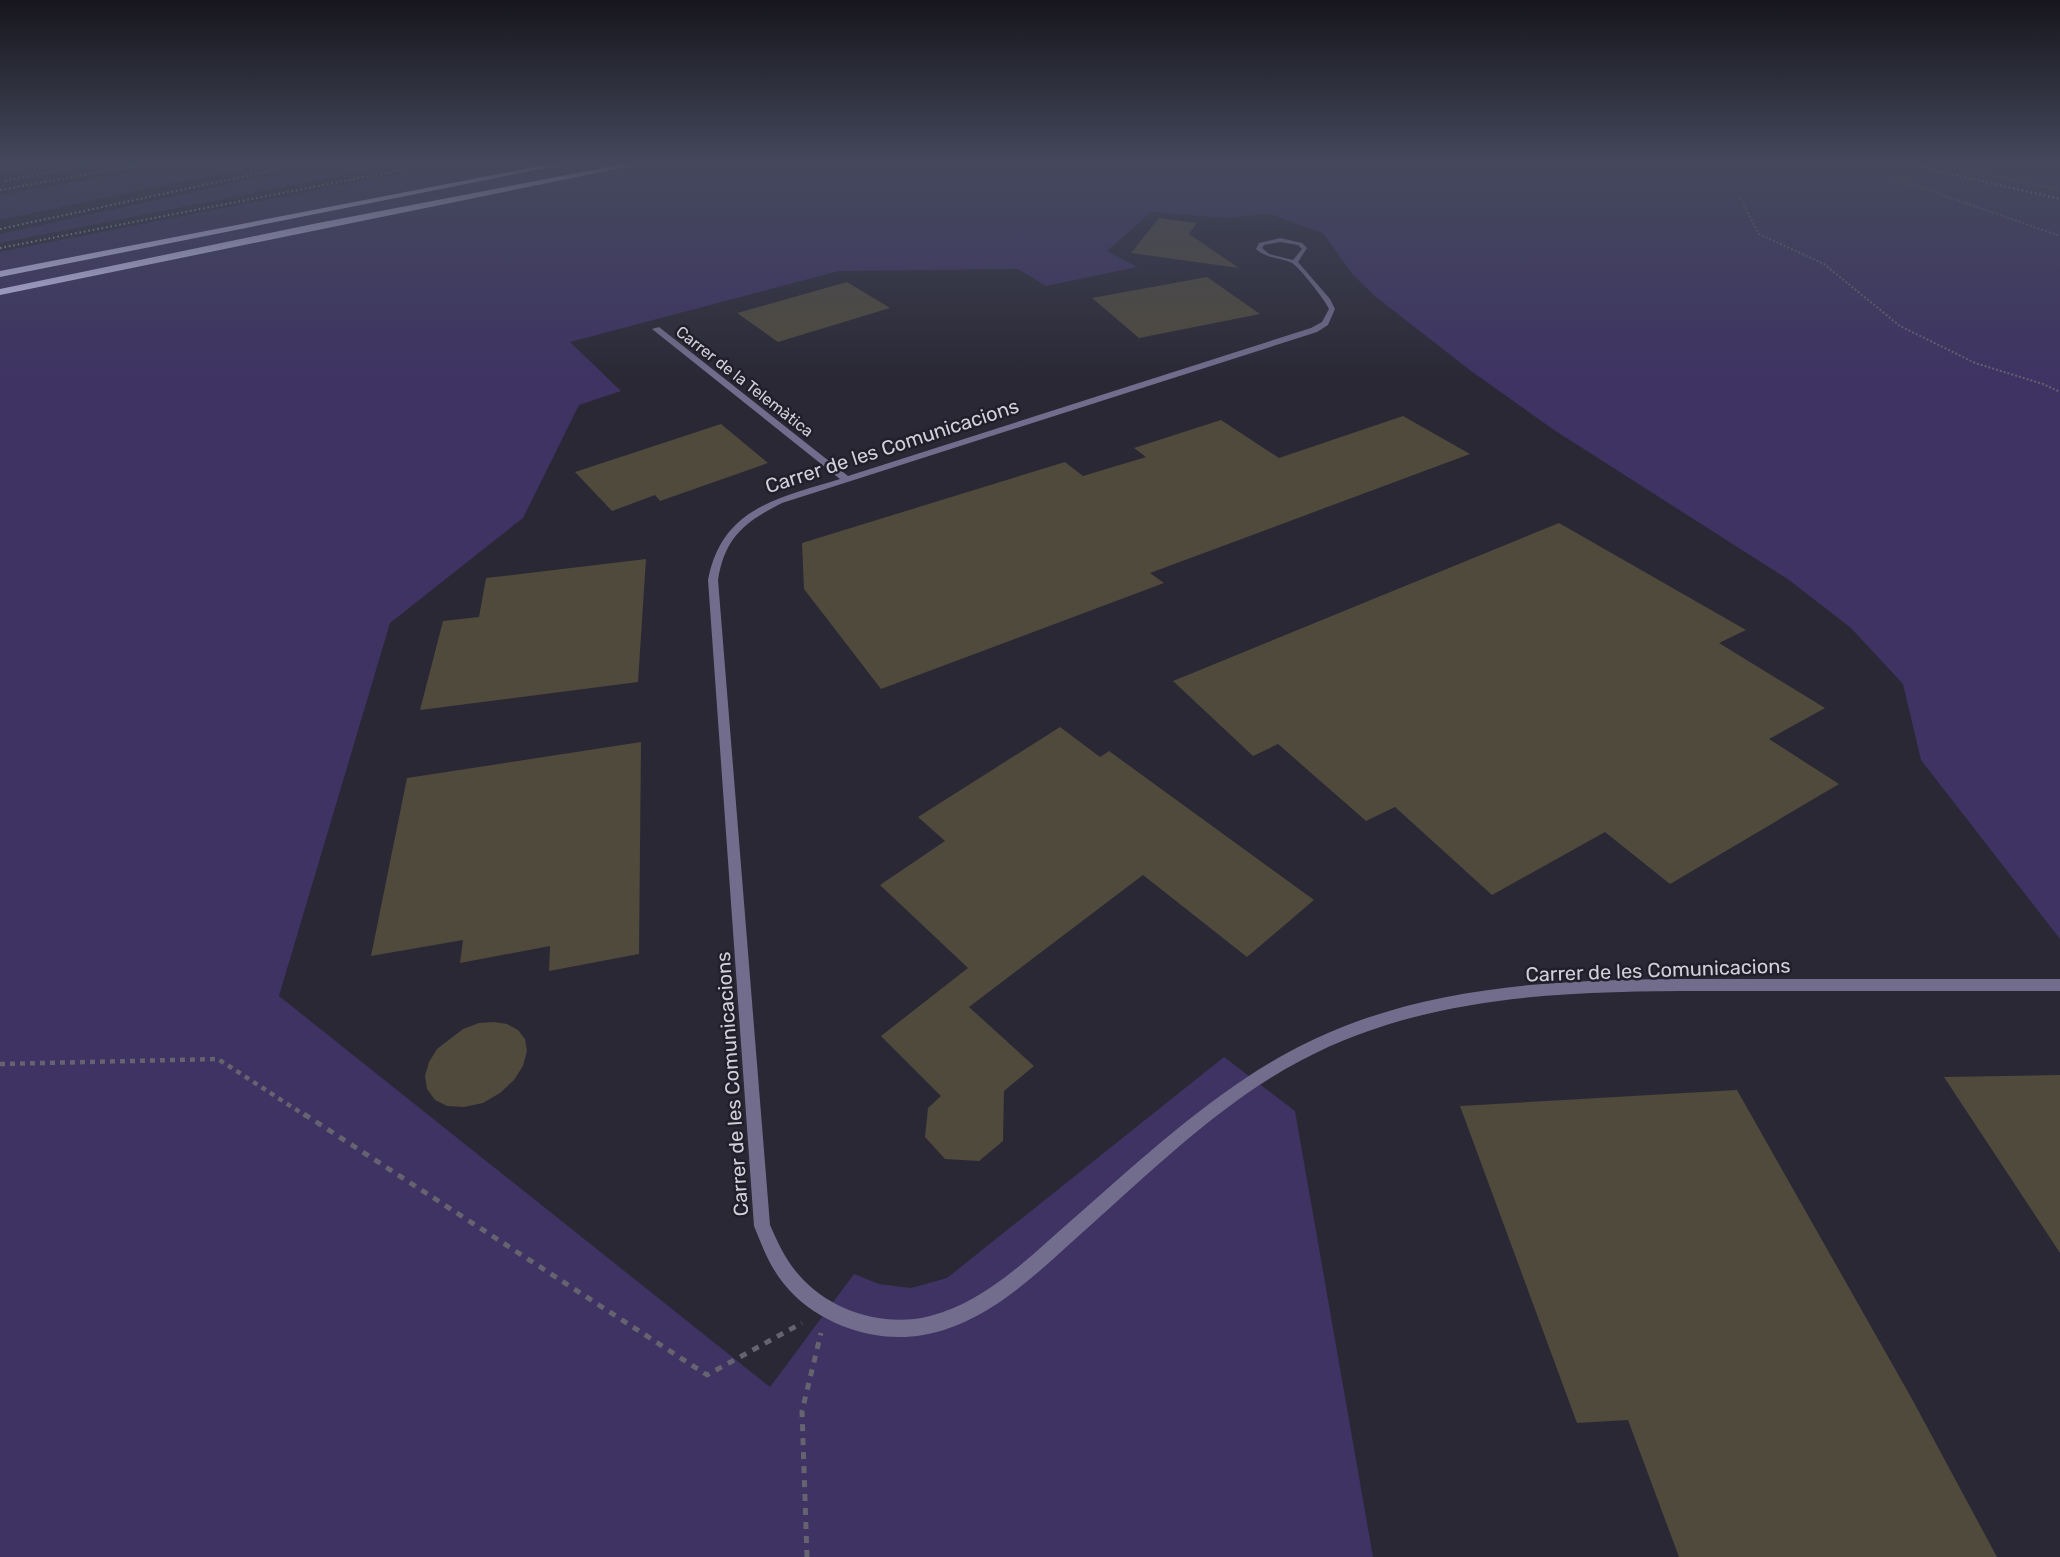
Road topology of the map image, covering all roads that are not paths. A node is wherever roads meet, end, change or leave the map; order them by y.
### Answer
1 (201, 235) edge
2 (276, 235) edge
3 (1295, 261) junction
4 (0, 274) edge
5 (0, 292) edge
6 (656, 329) dead end
7 (845, 478) junction
8 (2060, 985) edge

1 - 4 highway
2 - 5 highway
3 - 3 street
3 - 7 street, Carrer de les Comunicacions
6 - 7 street, Carrer de la Telemàtica
7 - 8 street, Carrer de les Comunicacions

